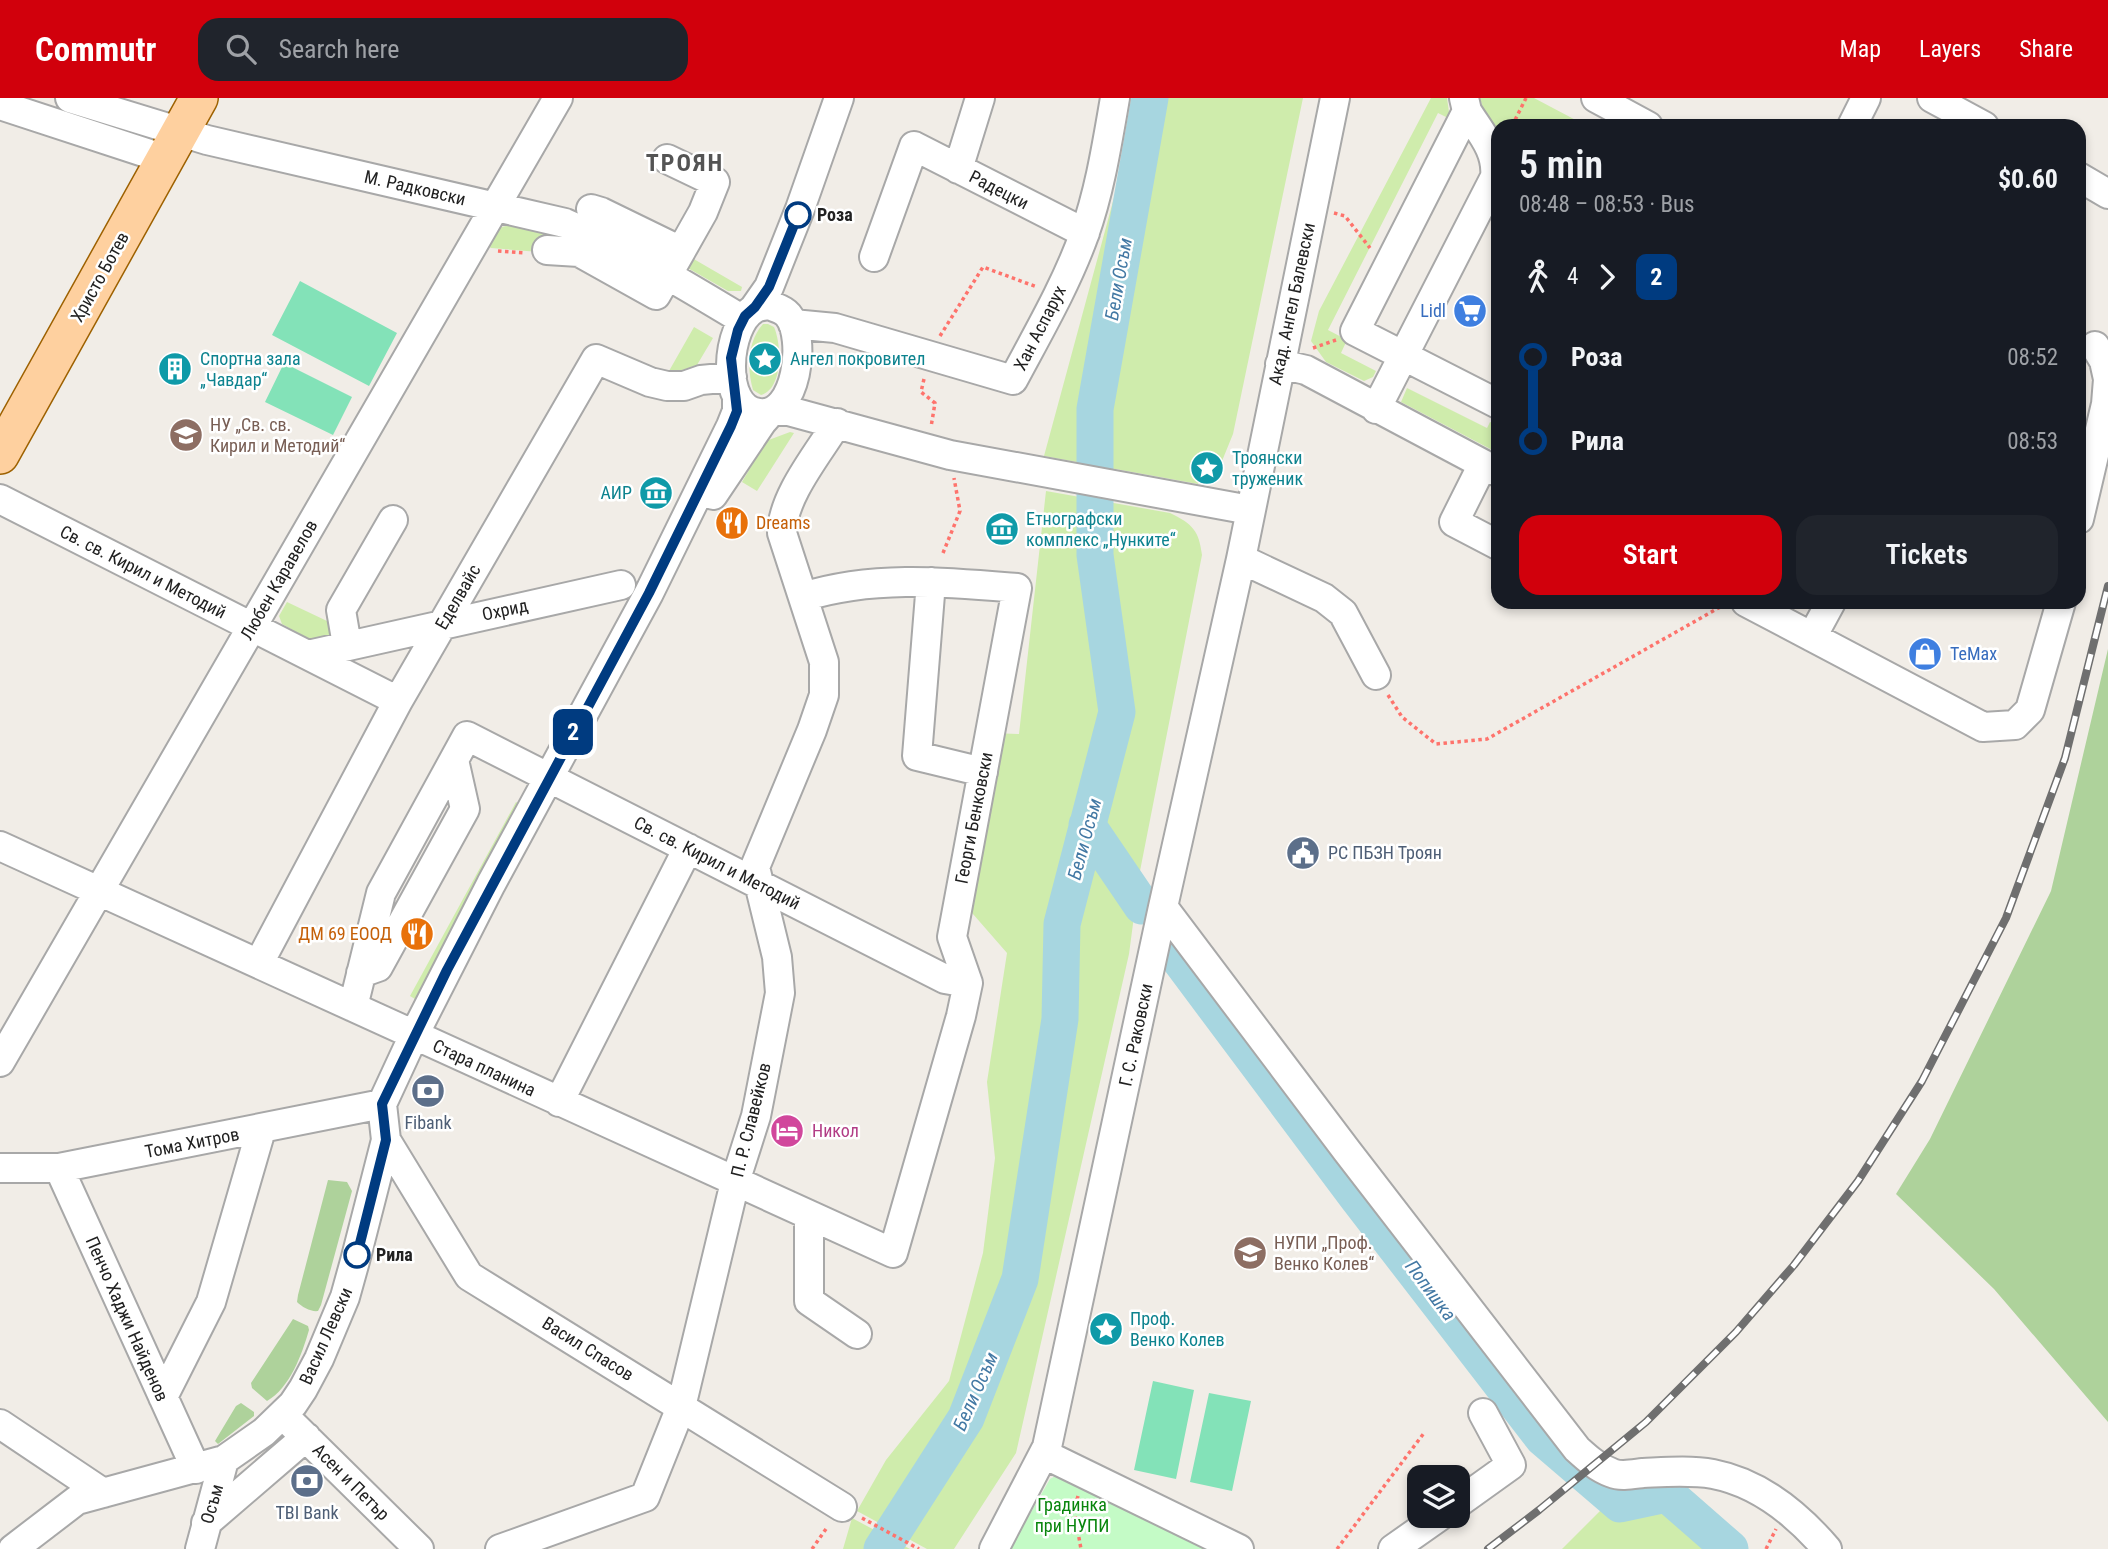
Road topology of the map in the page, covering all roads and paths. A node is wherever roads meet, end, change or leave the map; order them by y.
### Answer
1 (70, 98) edge
2 (199, 98) edge
3 (558, 98) edge
4 (839, 98) edge
5 (980, 98) edge
6 (1115, 98) edge
7 (1335, 98) edge
8 (1526, 98) edge
9 (1596, 98) edge
10 (1866, 98) edge
11 (1932, 98) edge
12 (1465, 104) edge
13 (0, 105) edge
14 (1516, 119) edge
15 (1635, 119) edge
16 (1856, 119) edge
17 (1971, 119) edge
18 (173, 146) junction
19 (1491, 150) edge
20 (667, 159) dead end
21 (958, 169) junction
22 (2086, 181) edge
23 (1491, 185) edge
24 (2108, 194) edge
25 (495, 206) junction
26 (1312, 208) junction
27 (591, 209) dead end
28 (800, 209) junction
29 (1085, 233) junction
30 (547, 250) dead end
31 (874, 257) dead end
32 (1392, 258) junction
33 (674, 263) junction
34 (1057, 295) junction
35 (749, 314) junction
36 (791, 320) junction
37 (1357, 332) junction
38 (2094, 343) edge
39 (929, 355) junction
40 (1403, 356) junction
41 (1280, 362) junction
42 (795, 372) junction
43 (734, 388) junction
44 (921, 392) dead end
45 (1491, 400) edge
46 (935, 402) dead end
47 (1376, 408) junction
48 (771, 412) junction
49 (837, 424) junction
50 (873, 435) junction
51 (0, 455) edge
52 (950, 455) junction
53 (1491, 468) edge
54 (2086, 489) edge
55 (0, 499) edge
56 (1250, 510) junction
57 (393, 520) dead end
58 (1491, 541) edge
59 (943, 553) dead end
60 (1241, 559) junction
61 (931, 582) junction
62 (621, 585) dead end
63 (649, 593) junction
64 (803, 597) junction
65 (1717, 609) edge
66 (1759, 609) edge
67 (1826, 609) edge
68 (2059, 609) edge
69 (443, 624) junction
70 (252, 627) junction
71 (1812, 637) junction
72 (347, 645) junction
73 (308, 655) junction
74 (1376, 675) joint
75 (398, 701) junction
76 (983, 772) junction
77 (549, 778) junction
78 (0, 846) edge
79 (688, 848) junction
80 (758, 884) junction
81 (100, 890) junction
82 (1163, 907) junction
83 (259, 963) junction
84 (968, 983) junction
85 (353, 1007) junction
86 (414, 1035) junction
87 (0, 1062) edge
88 (559, 1102) junction
89 (382, 1104) junction
90 (261, 1130) junction
91 (386, 1140) junction
92 (0, 1168) edge
93 (59, 1168) junction
94 (735, 1182) junction
95 (809, 1215) junction
96 (857, 1334) dead end
97 (163, 1397) junction
98 (681, 1407) junction
99 (1483, 1413) dead end
100 (283, 1415) junction
101 (0, 1424) edge
102 (1424, 1433) dead end
103 (306, 1437) junction
104 (1044, 1454) junction
105 (224, 1460) junction
106 (196, 1469) junction
107 (1086, 1475) junction
108 (103, 1493) junction
109 (1470, 1494) edge
110 (842, 1507) joint
111 (1423, 1528) edge
112 (203, 1536) edge
113 (13, 1549) edge
114 (419, 1549) edge
115 (500, 1549) edge
116 (919, 1549) edge
117 (994, 1549) edge
118 (1081, 1549) edge
119 (1239, 1549) edge
120 (1337, 1549) edge
121 (1393, 1549) edge
122 (1827, 1549) edge

1 - 18 street, М. Радковски
2 - 18 main road, Христо Ботев
3 - 25 street, Любен Каравелов
4 - 28 street
5 - 21 street
6 - 29 street, Хан Аспарух
7 - 26 street, Акад. Ангел Балевски
8 - 14 path
9 - 15 street
10 - 16 street
11 - 17 street
12 - 19 street
12 - 32 street
13 - 18 street
18 - 25 street, М. Радковски
18 - 51 main road, Христо Ботев
20 - 33 street
21 - 29 street, Радецки
21 - 31 street, Радецки
22 - 24 street
23 - 40 street
25 - 33 street, М. Радковски
25 - 70 street, Любен Каравелов
26 - 32 path
26 - 41 street, Акад. Ангел Балевски
27 - 33 street
28 - 35 street
28 - 36 street
29 - 34 street, Хан Аспарух
30 - 33 street
32 - 37 street
33 - 35 street, М. Радковски
34 - 39 path
34 - 39 street, Хан Аспарух
35 - 36 street
35 - 43 street
36 - 39 street, Хан Аспарух
36 - 42 street
37 - 40 street
37 - 41 path
38 - 54 street
40 - 45 street
40 - 47 street
41 - 47 street
41 - 56 street, Акад. Ангел Балевски
42 - 48 street
42 - 50 street
43 - 48 street
43 - 63 street
43 - 69 street, Еделвайс
44 - 46 path
47 - 53 street
48 - 49 street
48 - 63 street
49 - 50 street
49 - 64 street, П. Р. Славейков
50 - 52 street
52 - 56 street
52 - 59 path
53 - 58 street
55 - 70 street, Св. св. Кирил и Методий
56 - 60 street, Г. С. Раковски
57 - 72 street
60 - 74 street
60 - 82 street, Г. С. Раковски
61 - 64 street, Георги Бенковски
61 - 76 street
61 - 76 street, Георги Бенковски
62 - 69 street, Охрид
63 - 77 street
64 - 80 street, П. Р. Славейков
65 - 74 path
66 - 71 street
67 - 71 street
68 - 71 street
69 - 72 street, Охрид
69 - 75 street, Еделвайс
70 - 73 street, Св. св. Кирил и Методий
70 - 81 street, Любен Каравелов
72 - 73 street, Охрид
73 - 75 street, Св. св. Кирил и Методий
75 - 83 street, Еделвайс
76 - 84 street, Георги Бенковски
77 - 79 street, Св. св. Кирил и Методий
77 - 85 street, Св. св. Кирил и Методий
77 - 86 street
78 - 81 street, Стара планина
79 - 80 street, Св. св. Кирил и Методий
79 - 88 street
80 - 84 street, Св. св. Кирил и Методий
80 - 94 street, П. Р. Славейков
81 - 83 street, Стара планина
81 - 87 street, Любен Каравелов
82 - 104 street, Г. С. Раковски
82 - 122 street
83 - 85 street, Стара планина
84 - 95 street, Стара планина
85 - 86 street, Стара планина
86 - 88 street, Стара планина
86 - 89 street
88 - 94 street, Стара планина
89 - 90 street, Тома Хитров
89 - 91 street, Васил Левски
90 - 93 street, Тома Хитров
90 - 97 street
91 - 98 street, Васил Спасов
91 - 100 street, Васил Левски
92 - 93 street, Тома Хитров
93 - 97 street, Пенчо Хаджи Найденов
94 - 95 street, Стара планина
94 - 98 street, П. Р. Славейков
95 - 96 street
97 - 106 street, Пенчо Хаджи Найденов
98 - 110 street, Васил Спасов
98 - 115 street, П. Р. Славейков
99 - 109 street
100 - 103 street, Асен и Петър
100 - 105 street, Васил Левски
101 - 108 street
102 - 120 path
103 - 112 street
103 - 114 street, Асен и Петър
104 - 107 street
104 - 117 street, Г. С. Раковски
105 - 106 street, Васил Левски
105 - 112 street, Осъм
106 - 108 street, Васил Левски
107 - 118 path
107 - 119 street
108 - 113 street, Васил Левски
110 - 116 path
111 - 121 street

